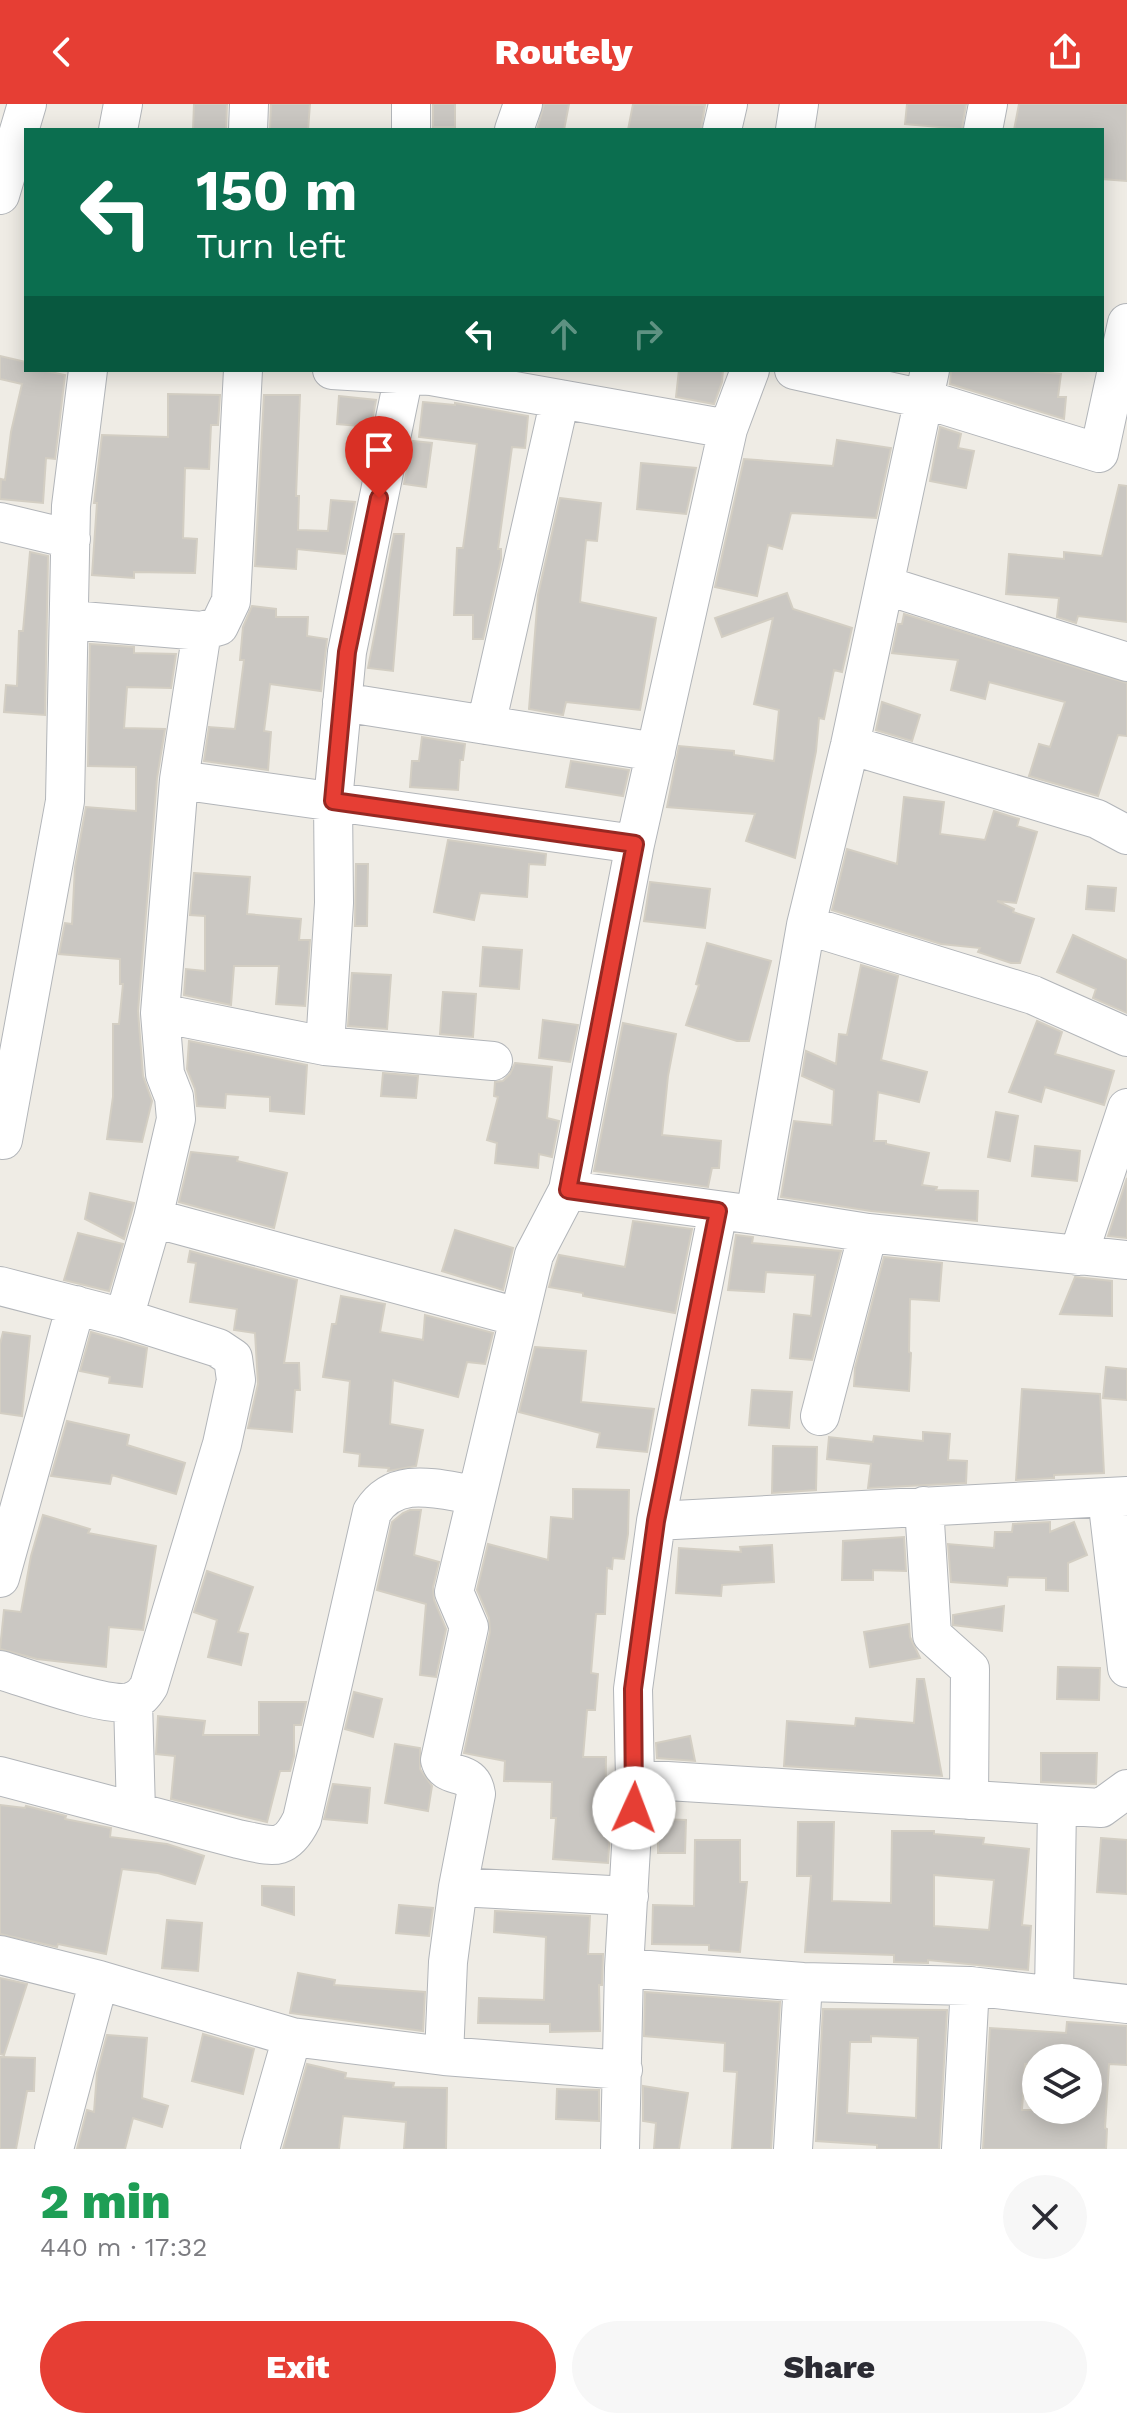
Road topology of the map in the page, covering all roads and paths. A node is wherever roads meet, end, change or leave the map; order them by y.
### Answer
1 (27, 104) edge
2 (123, 104) edge
3 (249, 104) edge
4 (411, 104) edge
5 (523, 104) edge
6 (728, 104) edge
7 (799, 104) edge
8 (988, 104) edge
9 (118, 128) edge
10 (248, 128) edge
11 (411, 128) edge
12 (515, 128) edge
13 (722, 128) edge
14 (795, 128) edge
15 (983, 128) edge
16 (0, 195) edge
17 (1127, 323) edge
18 (88, 372) edge
19 (243, 372) edge
20 (389, 372) edge
21 (749, 372) edge
22 (813, 372) edge
23 (418, 373) edge
24 (927, 384) edge
25 (560, 399) junction
26 (728, 429) junction
27 (1113, 457) edge
28 (0, 522) edge
29 (71, 539) junction
30 (884, 585) junction
31 (70, 620) junction
32 (202, 631) junction
33 (1127, 662) edge
34 (342, 702) junction
35 (486, 725) junction
36 (850, 745) junction
37 (656, 752) junction
38 (179, 780) junction
39 (333, 801) junction
40 (1127, 835) edge
41 (635, 844) junction
42 (806, 925) junction
43 (160, 1013) junction
44 (1127, 1037) edge
45 (325, 1046) junction
46 (493, 1061) dead end
47 (1127, 1108) edge
48 (3, 1140) dead end
49 (568, 1190) junction
50 (736, 1213) junction
51 (153, 1218) junction
52 (868, 1233) junction
53 (1078, 1256) junction
54 (1127, 1260) edge
55 (0, 1286) edge
56 (76, 1305) junction
57 (518, 1317) junction
58 (124, 1318) junction
59 (820, 1416) dead end
60 (14, 1477) edge
61 (476, 1495) junction
62 (1117, 1496) edge
63 (924, 1506) junction
64 (656, 1521) junction
65 (0, 1578) edge
66 (1127, 1668) edge
67 (0, 1670) edge
68 (133, 1701) junction
69 (0, 1776) edge
70 (635, 1779) junction
71 (1127, 1789) edge
72 (969, 1800) junction
73 (1057, 1806) junction
74 (136, 1812) junction
75 (458, 1887) junction
76 (629, 1896) junction
77 (0, 1955) edge
78 (624, 1968) junction
79 (99, 1980) junction
80 (803, 1982) junction
81 (970, 1986) junction
82 (1054, 1994) junction
83 (1127, 2004) edge
84 (292, 2037) junction
85 (444, 2056) junction
86 (623, 2070) junction
87 (54, 2149) edge
88 (260, 2149) edge
89 (620, 2149) edge
90 (793, 2149) edge
91 (961, 2149) edge

1 - 16 street
2 - 9 street
3 - 10 street
4 - 11 street
5 - 12 street
6 - 13 street
7 - 14 street
8 - 15 street
17 - 27 street
18 - 29 street
19 - 32 street
20 - 23 street
21 - 26 street
22 - 24 street
23 - 25 street
23 - 34 street
24 - 27 street
24 - 30 street
25 - 26 street
25 - 35 street
26 - 37 street
28 - 29 street
29 - 31 street
30 - 33 street
30 - 36 street
31 - 32 street
31 - 48 street
32 - 38 street
34 - 35 street
34 - 39 street
35 - 37 street
36 - 40 street
36 - 42 street
37 - 41 street
38 - 39 street
38 - 43 street
39 - 41 street
39 - 45 street
41 - 49 street
42 - 44 street
42 - 50 street
43 - 45 street
43 - 51 street
45 - 46 street
47 - 53 street
49 - 50 street
49 - 57 street
50 - 52 street
50 - 64 street
51 - 57 street
51 - 58 street
52 - 53 street
52 - 59 street
53 - 54 street
55 - 56 street
56 - 58 street
56 - 60 street
57 - 61 street
58 - 68 street
60 - 65 street
61 - 74 street
61 - 75 street
62 - 63 street
62 - 66 street
63 - 64 street
63 - 72 street
64 - 70 street
67 - 68 street
68 - 74 street
69 - 74 street
70 - 72 street
70 - 76 street
71 - 73 street
72 - 73 street
73 - 82 street
75 - 76 street
75 - 85 street
76 - 78 street
77 - 79 street
78 - 80 street
78 - 86 street
79 - 84 street
79 - 87 street
80 - 81 street
80 - 90 street
81 - 82 street
81 - 91 street
82 - 83 street
84 - 85 street
84 - 88 street
85 - 86 street
86 - 89 street

